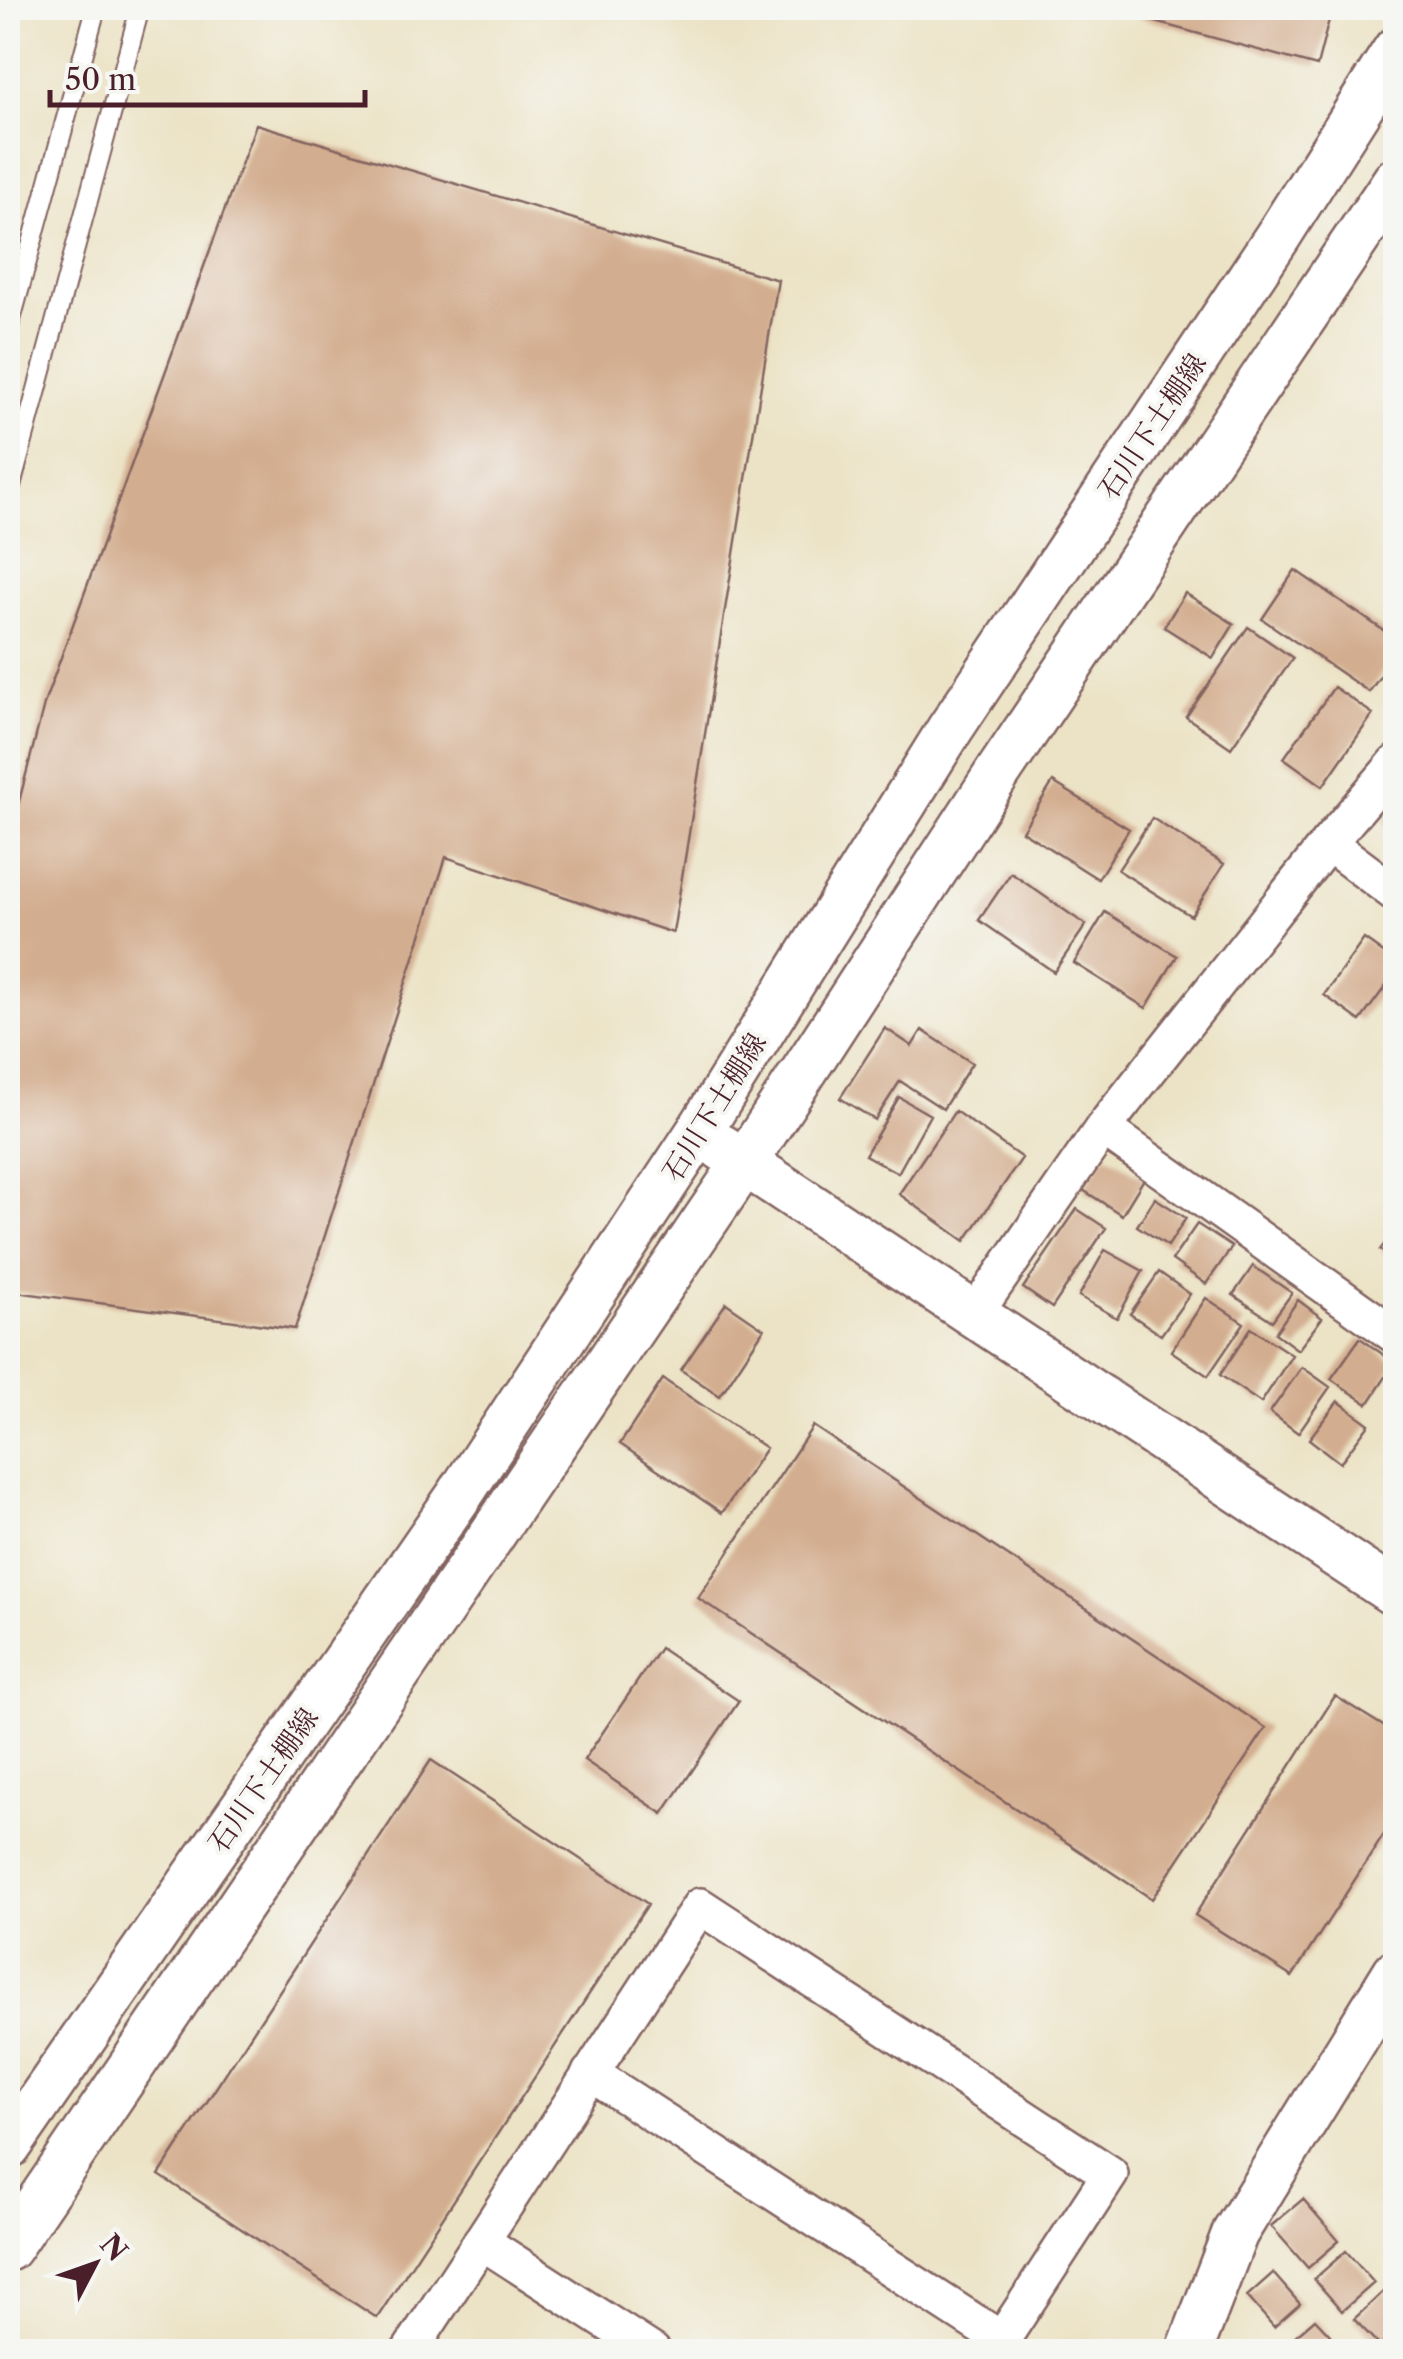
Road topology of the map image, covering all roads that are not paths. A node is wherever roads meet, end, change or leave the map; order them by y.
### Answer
1 (96, 8) edge
2 (140, 8) edge
3 (1396, 50) edge
4 (1396, 180) edge
5 (8, 331) edge
6 (8, 496) edge
7 (1396, 763) edge
8 (1328, 843) junction
9 (1396, 894) edge
10 (1103, 1128) junction
11 (698, 1132) junction
12 (745, 1162) junction
13 (974, 1315) junction
14 (1396, 1336) edge
15 (1396, 1594) edge
16 (1396, 1972) edge
17 (590, 2073) junction
18 (8, 2147) edge
19 (481, 2241) junction
20 (8, 2248) edge
21 (998, 2346) edge
22 (409, 2352) edge
23 (653, 2352) edge
24 (1189, 2352) edge

1 - 5 lane
2 - 6 lane
3 - 11 street, 石川下土棚線
4 - 12 street, 石川下土棚線
7 - 8 street
8 - 9 street
8 - 10 street
10 - 13 street
10 - 14 street
11 - 12 street
11 - 18 street, 石川下土棚線
12 - 13 street
12 - 20 street, 石川下土棚線
13 - 15 street
16 - 24 street
17 - 19 street
17 - 21 street
17 - 21 street
19 - 22 street
19 - 23 street

